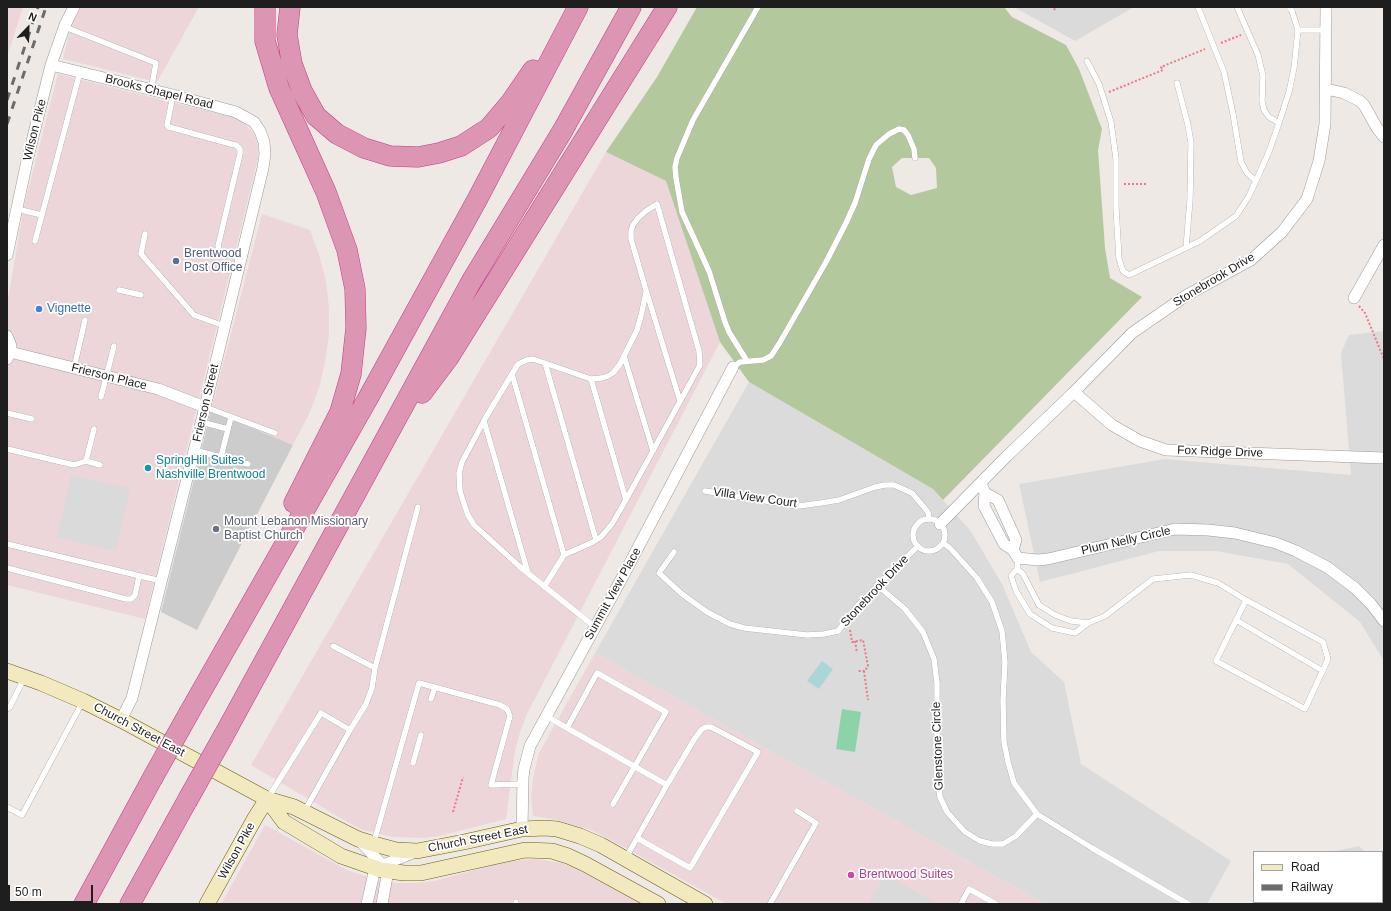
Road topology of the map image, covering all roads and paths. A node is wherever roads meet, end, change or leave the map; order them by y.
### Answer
1 (74, 7) edge
2 (265, 7) edge
3 (290, 7) edge
4 (630, 7) edge
5 (667, 7) edge
6 (758, 7) edge
7 (1056, 7) edge
8 (1198, 7) edge
9 (1237, 7) edge
10 (1326, 7) edge
11 (1291, 8) edge
12 (577, 9) edge
13 (1054, 10) dead end
14 (64, 27) junction
15 (1298, 30) junction
16 (1326, 30) junction
17 (1248, 32) junction
18 (1214, 46) junction
19 (1087, 61) dead end
20 (51, 65) junction
21 (80, 72) junction
22 (1177, 83) dead end
23 (1326, 89) junction
24 (151, 90) junction
25 (1103, 94) junction
26 (173, 95) junction
27 (1279, 123) junction
28 (260, 131) joint
29 (1384, 137) edge
30 (915, 158) dead end
31 (1256, 181) junction
32 (1116, 184) junction
33 (1147, 184) dead end
34 (17, 209) junction
35 (42, 215) junction
36 (146, 234) dead end
37 (35, 241) dead end
38 (1384, 245) edge
39 (1186, 248) junction
40 (7, 256) edge
41 (241, 258) junction
42 (119, 290) dead end
43 (646, 290) junction
44 (141, 295) dead end
45 (1354, 298) joint
46 (85, 320) dead end
47 (224, 326) junction
48 (7, 336) edge
49 (114, 346) dead end
50 (9, 356) edge
51 (624, 356) junction
52 (1384, 359) edge
53 (747, 361) junction
54 (545, 363) junction
55 (733, 367) joint
56 (74, 368) junction
57 (512, 374) junction
58 (107, 376) junction
59 (591, 378) junction
60 (1074, 392) junction
61 (101, 397) dead end
62 (680, 401) junction
63 (205, 407) junction
64 (7, 413) edge
65 (231, 417) junction
66 (32, 419) dead end
67 (484, 421) junction
68 (201, 422) junction
69 (94, 428) dead end
70 (228, 429) junction
71 (275, 433) dead end
72 (385, 441) junction
73 (7, 449) edge
74 (194, 450) junction
75 (653, 451) junction
76 (221, 457) junction
77 (1384, 458) edge
78 (86, 462) junction
79 (248, 464) dead end
80 (100, 465) dead end
81 (983, 488) junction
82 (705, 491) dead end
83 (626, 500) junction
84 (418, 507) dead end
85 (930, 519) junction
86 (940, 524) junction
87 (596, 540) junction
88 (943, 543) junction
89 (7, 544) edge
90 (918, 546) junction
91 (674, 552) dead end
92 (564, 555) junction
93 (1016, 559) junction
94 (7, 568) edge
95 (528, 574) junction
96 (139, 576) junction
97 (161, 581) junction
98 (877, 585) junction
99 (544, 587) junction
100 (1246, 600) junction
101 (848, 619) junction
102 (1236, 620) junction
103 (1384, 621) edge
104 (1088, 623) junction
105 (595, 626) junction
106 (855, 641) junction
107 (333, 646) dead end
108 (857, 653) dead end
109 (375, 668) junction
110 (7, 671) edge
111 (864, 671) junction
112 (1323, 671) junction
113 (857, 672) dead end
114 (24, 677) junction
115 (435, 687) junction
116 (431, 699) dead end
117 (83, 700) junction
118 (868, 700) dead end
119 (7, 709) edge
120 (189, 713) junction
121 (546, 716) junction
122 (121, 720) junction
123 (567, 728) junction
124 (350, 730) junction
125 (420, 735) dead end
126 (413, 763) dead end
127 (635, 766) junction
128 (463, 777) dead end
129 (523, 784) junction
130 (667, 785) junction
131 (267, 799) junction
132 (614, 804) dead end
133 (7, 807) edge
134 (797, 811) dead end
135 (304, 812) junction
136 (453, 812) dead end
137 (1037, 814) junction
138 (522, 829) junction
139 (637, 838) junction
140 (358, 839) junction
141 (374, 844) junction
142 (417, 851) junction
143 (626, 859) junction
144 (382, 868) junction
145 (84, 904) edge
146 (130, 904) edge
147 (208, 904) edge
148 (367, 904) edge
149 (382, 904) edge
150 (658, 904) edge
151 (705, 904) edge
152 (770, 904) edge
153 (961, 904) edge
154 (996, 904) edge
155 (1188, 904) edge

1 - 14 street, Wilson Pike
2 - 120 highway
3 - 12 highway
4 - 72 highway
5 - 72 highway
6 - 53 lane
7 - 13 path
8 - 18 lane
9 - 17 lane
10 - 16 street, Stonebrook Drive
11 - 15 lane
12 - 120 highway
14 - 20 street, Wilson Pike
14 - 24 lane
15 - 16 lane
15 - 27 lane
16 - 23 street, Stonebrook Drive
17 - 18 path
17 - 27 lane
18 - 25 path
18 - 31 lane
19 - 25 lane
20 - 21 street, Brooks Chapel Road
20 - 34 street, Wilson Pike
21 - 24 street, Brooks Chapel Road
21 - 35 lane
22 - 39 lane
23 - 29 street
23 - 60 street, Stonebrook Drive
24 - 26 street, Brooks Chapel Road
25 - 32 lane
26 - 28 street, Brooks Chapel Road
26 - 41 lane
27 - 31 lane
28 - 41 street, Frierson Street
30 - 53 lane
31 - 39 lane
32 - 33 path
32 - 39 lane
34 - 35 lane
34 - 40 street, Wilson Pike
35 - 37 lane
36 - 47 lane
38 - 45 street
41 - 47 street, Frierson Street
42 - 44 lane
43 - 51 lane
43 - 62 lane
43 - 62 lane
45 - 52 path
46 - 56 lane
47 - 63 street, Frierson Street
48 - 50 street
49 - 58 lane
50 - 56 street, Frierson Place
51 - 59 lane
51 - 75 lane
53 - 55 lane
54 - 57 lane
54 - 59 lane
54 - 87 lane
55 - 105 street, Summit View Place
56 - 58 street, Frierson Place
57 - 67 lane
57 - 92 lane
58 - 61 lane
58 - 63 street, Frierson Place
59 - 83 lane
60 - 77 street, Fox Ridge Drive
60 - 81 street, Stonebrook Drive
62 - 75 lane
63 - 65 lane
63 - 68 street, Frierson Street
64 - 66 lane
65 - 70 lane
65 - 71 lane
67 - 95 lane
67 - 95 lane
68 - 70 lane
68 - 74 street, Frierson Street
69 - 78 lane
70 - 76 lane
72 - 146 highway, bridge
73 - 78 lane
74 - 76 lane
74 - 97 street, Frierson Street
75 - 83 lane
76 - 79 lane
78 - 80 lane
81 - 86 street, Stonebrook Drive
81 - 93 street
82 - 85 lane, Villa View Court
83 - 87 lane
84 - 109 lane
85 - 86 lane
85 - 90 lane, Stonebrook Drive
86 - 88 lane
87 - 92 lane
88 - 90 lane, Stonebrook Drive
88 - 137 lane
89 - 96 lane
90 - 98 lane, Stonebrook Drive
91 - 101 lane, Stonebrook Drive
92 - 99 lane
93 - 103 street, Plum Nelly Circle
93 - 104 lane
93 - 104 lane
94 - 96 lane
95 - 99 lane
96 - 97 lane
97 - 122 street, Frierson Street
98 - 101 lane, Stonebrook Drive
98 - 137 lane, Glenstone Circle
99 - 105 lane
100 - 102 lane
100 - 104 lane
100 - 112 lane
101 - 106 path
102 - 112 lane
102 - 112 lane
105 - 121 street, Summit View Place
106 - 108 path
106 - 111 path
107 - 109 lane
109 - 124 lane
110 - 114 main road, Church Street East
111 - 113 path
111 - 118 path
114 - 117 main road, Church Street East
114 - 119 lane
115 - 116 lane
115 - 129 lane
115 - 141 lane
117 - 122 main road, Church Street East
117 - 133 lane
120 - 145 highway, bridge
121 - 123 lane
121 - 129 street, Summit View Place
122 - 131 main road, Church Street East
123 - 127 lane
123 - 127 lane
124 - 131 lane
124 - 135 lane
125 - 126 lane
127 - 130 lane
127 - 132 lane
128 - 136 path
129 - 138 street, Summit View Place
130 - 139 lane
130 - 139 lane
131 - 135 main road, Church Street East
131 - 144 main road, Church Street East
131 - 147 main road, Wilson Pike
134 - 152 lane
135 - 140 main road, Church Street East
137 - 155 lane
138 - 142 main road, Church Street East
138 - 143 main road, Church Street East
139 - 143 lane
140 - 141 main road, Church Street East
140 - 144 street
141 - 142 main road, Church Street East
142 - 144 street
143 - 151 main road, Church Street East
144 - 148 street
144 - 149 street
144 - 150 main road, Church Street East
153 - 154 lane

